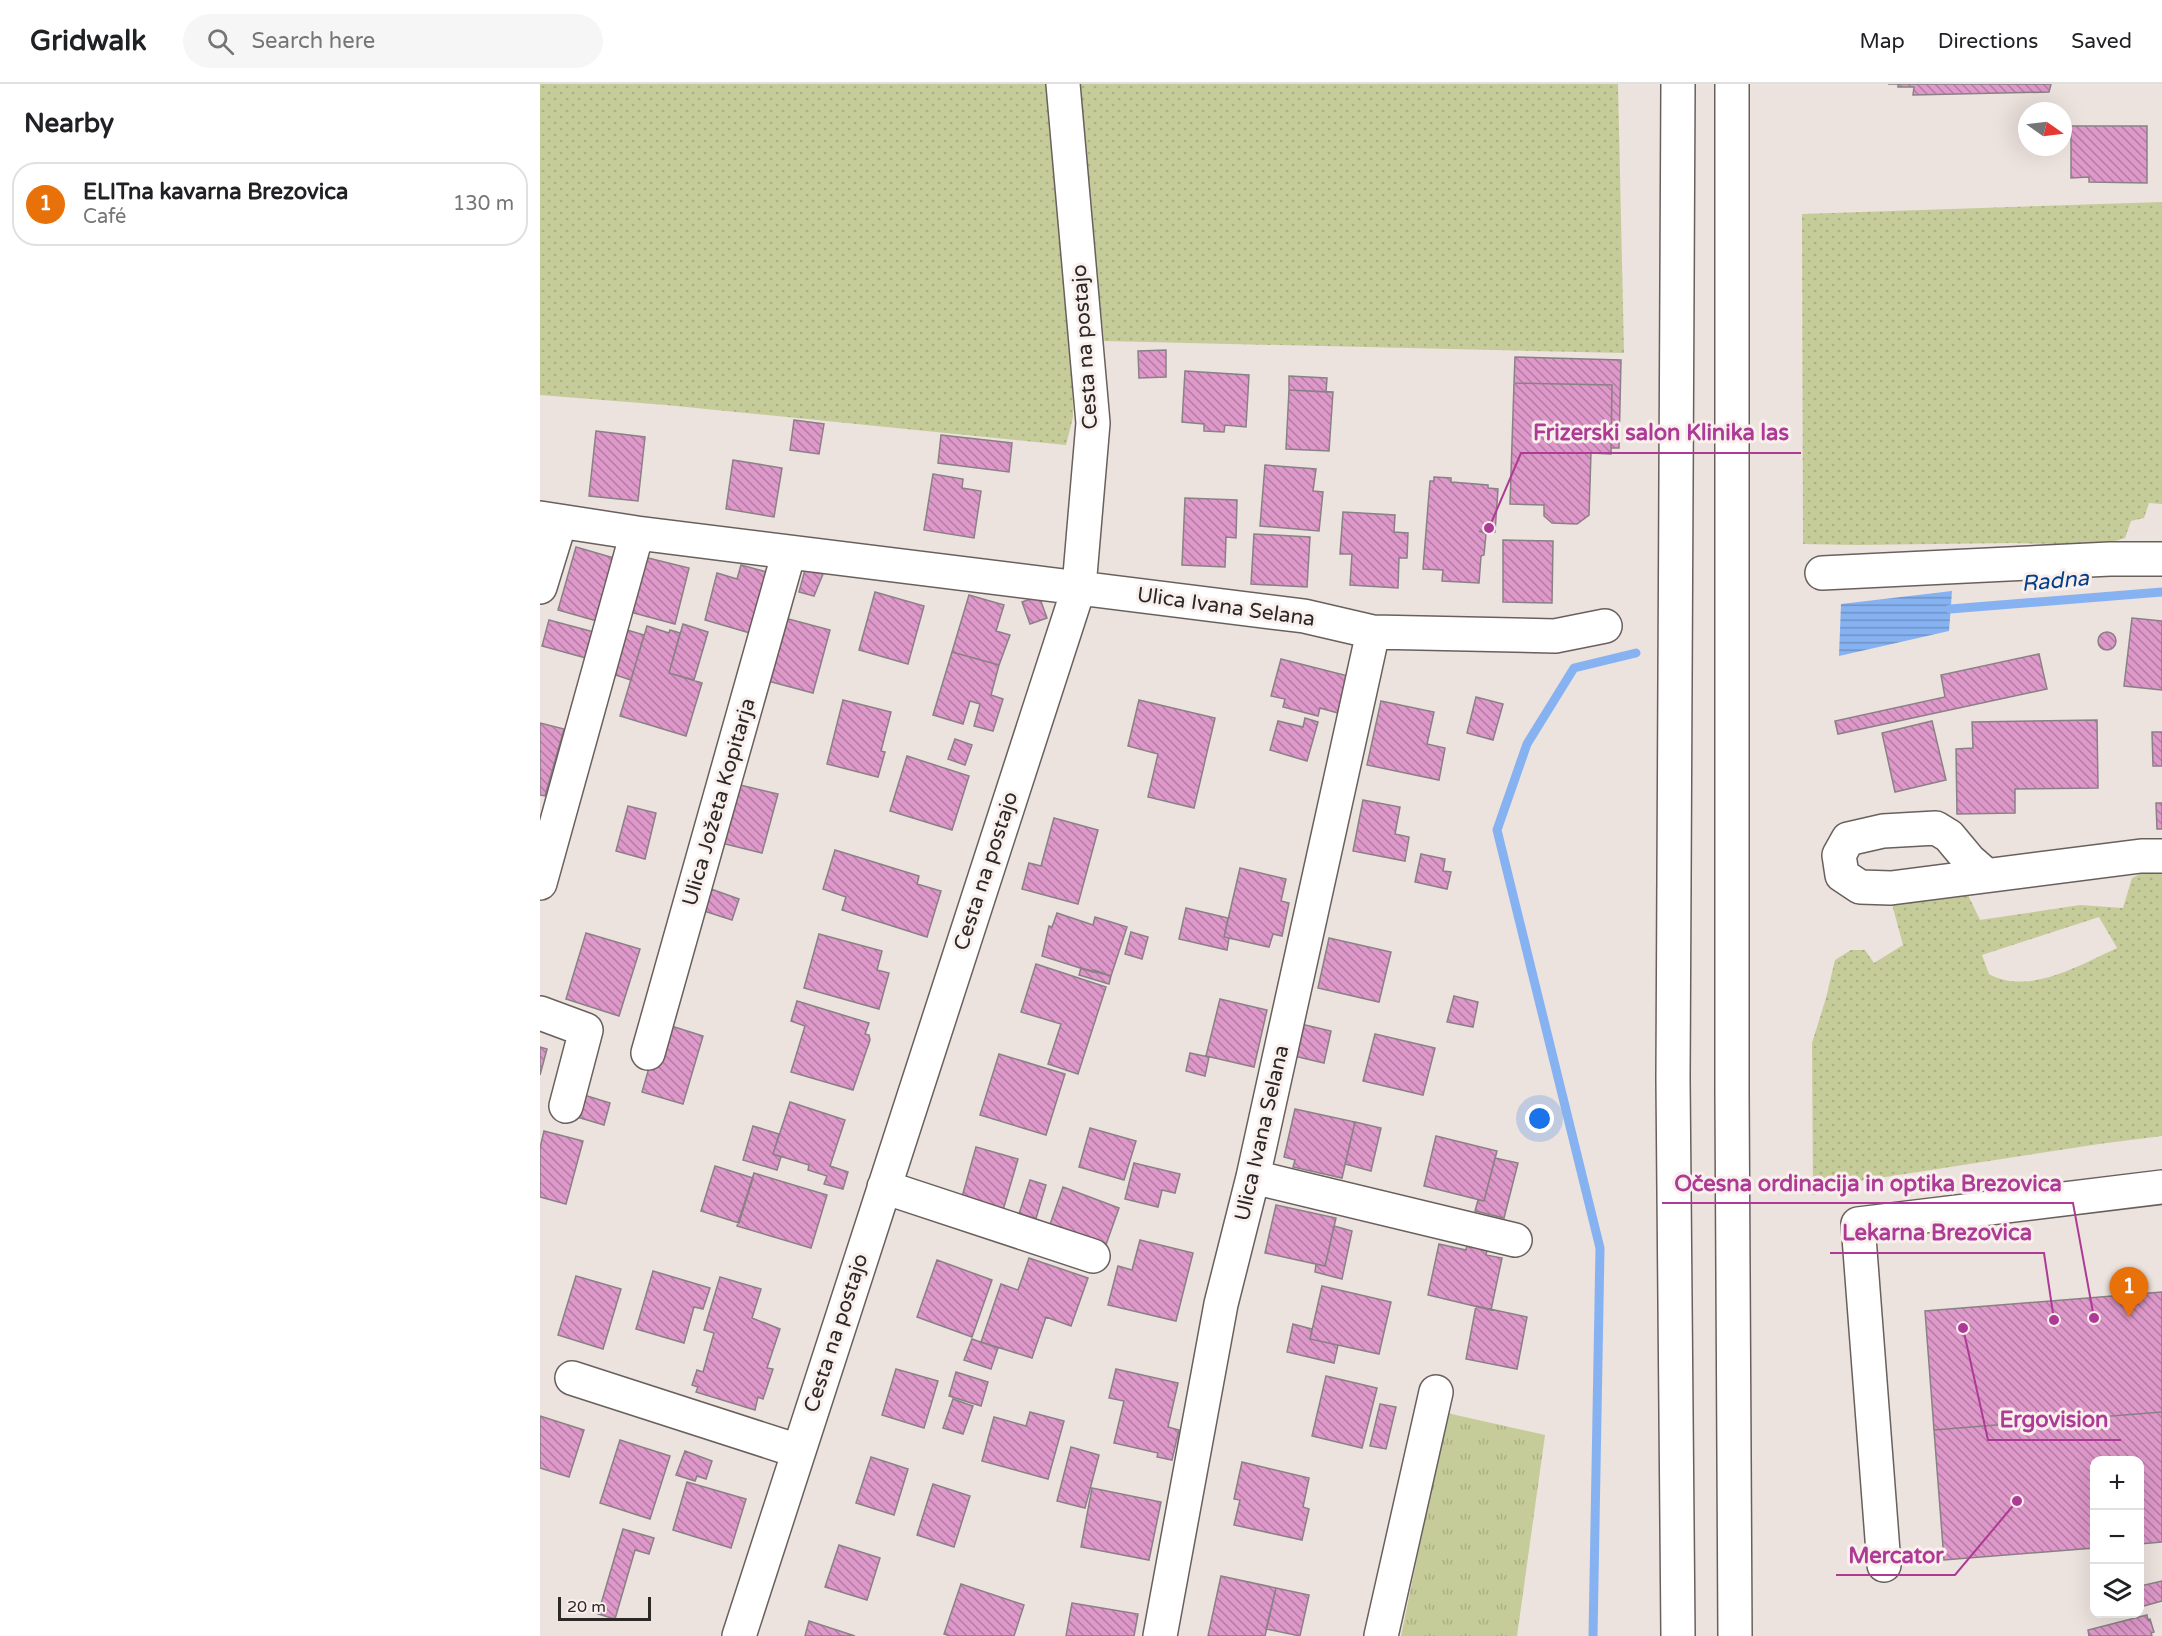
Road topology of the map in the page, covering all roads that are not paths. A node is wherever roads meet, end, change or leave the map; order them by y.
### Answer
1 (1063, 84) edge
2 (1678, 84) edge
3 (1732, 84) edge
4 (550, 520) edge
5 (637, 533) junction
6 (789, 552) junction
7 (2162, 559) edge
8 (1822, 573) dead end
9 (540, 587) edge
10 (1078, 587) junction
11 (1605, 626) dead end
12 (1373, 632) junction
13 (2162, 856) edge
14 (1986, 875) dead end
15 (540, 882) edge
16 (540, 1013) edge
17 (648, 1053) dead end
18 (566, 1106) dead end
19 (1252, 1177) junction
20 (884, 1187) junction
21 (2162, 1187) edge
22 (1515, 1240) dead end
23 (1093, 1256) dead end
24 (572, 1378) dead end
25 (1436, 1392) dead end
26 (798, 1451) junction
27 (1884, 1565) dead end
28 (739, 1636) edge
29 (1160, 1636) edge
30 (1381, 1636) edge
31 (1678, 1636) edge
32 (1735, 1636) edge

1 - 10 main road, Cesta na postajo
2 - 31 main road
3 - 32 main road
4 - 5 main road
4 - 9 main road
5 - 6 main road
5 - 15 main road
6 - 10 main road
6 - 17 main road, Ulica Jožeta Kopitarja
7 - 8 main road
10 - 12 main road, Ulica Ivana Selana
10 - 20 main road, Cesta na postajo
11 - 12 main road, Ulica Ivana Selana
12 - 19 main road, Ulica Ivana Selana
13 - 14 main road
16 - 18 main road
19 - 22 main road
19 - 29 main road, Ulica Ivana Selana
20 - 23 main road
20 - 26 main road, Cesta na postajo
21 - 27 main road
24 - 26 main road
25 - 30 main road
26 - 28 main road, Cesta na postajo

